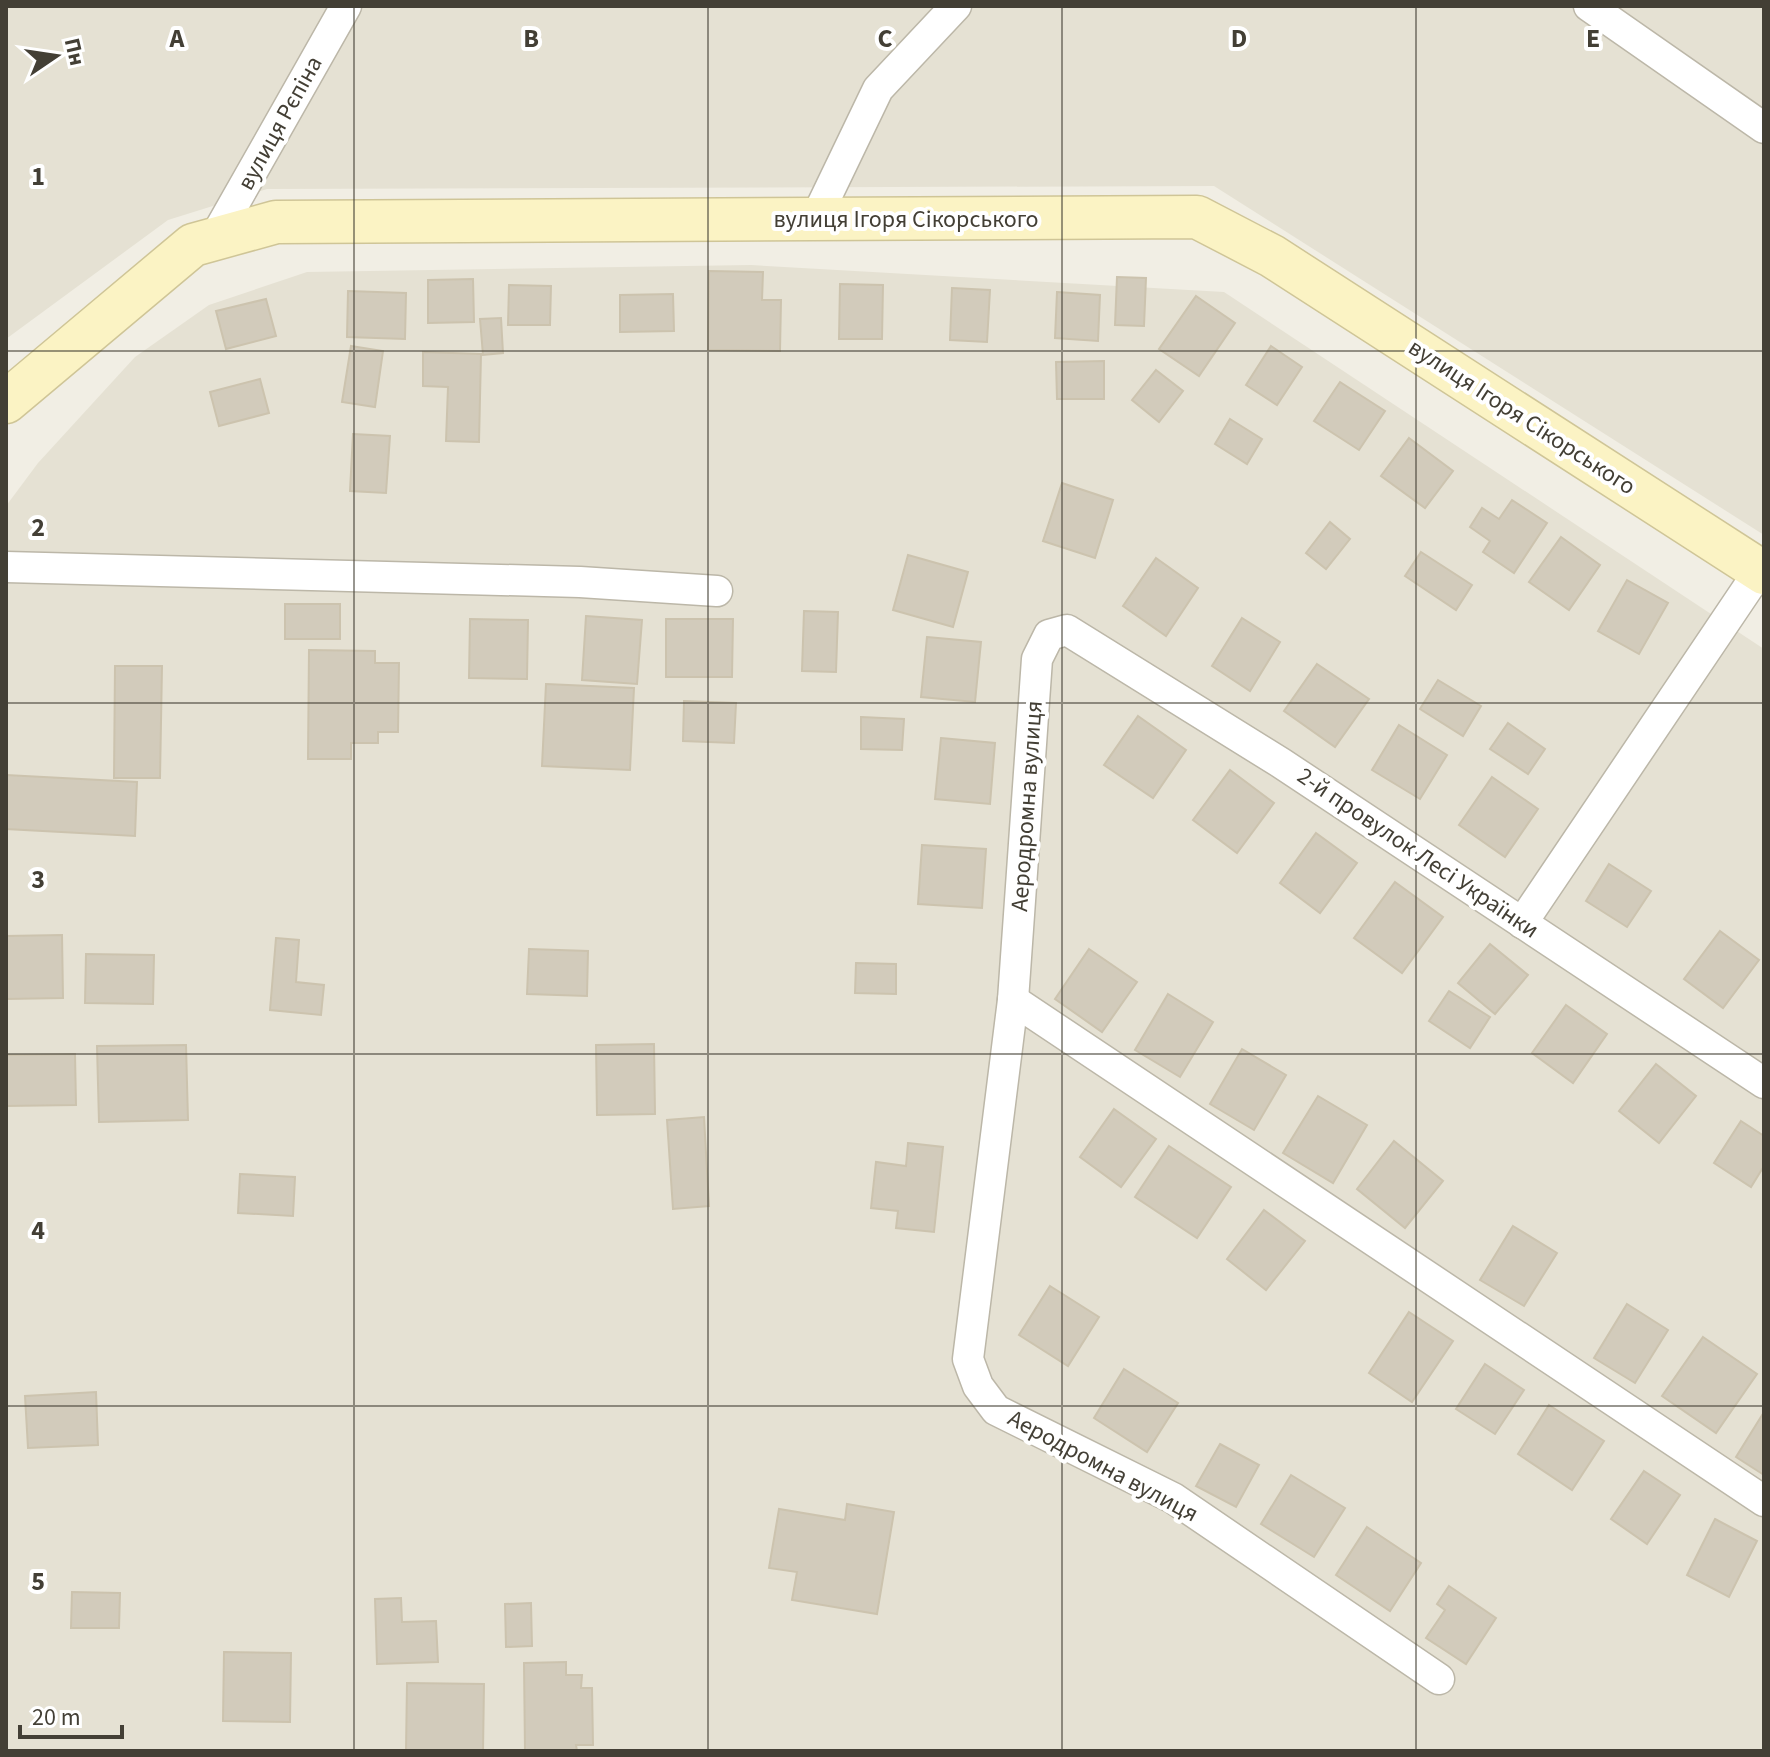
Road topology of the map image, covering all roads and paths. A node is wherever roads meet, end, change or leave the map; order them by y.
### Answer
1 (346, 6) edge
2 (956, 6) edge
3 (1589, 6) edge
4 (1764, 128) edge
5 (815, 220) junction
6 (214, 239) junction
7 (6, 402) edge
8 (6, 567) edge
9 (1762, 569) edge
10 (717, 591) dead end
11 (1067, 630) joint
12 (1522, 923) junction
13 (1013, 1000) junction
14 (1764, 1083) edge
15 (1764, 1501) edge
16 (1439, 1679) dead end

1 - 6 street, вулиця Рєпіна
2 - 5 street
3 - 4 street
5 - 6 main road, вулиця Ігоря Сікорського
5 - 9 main road, вулиця Ігоря Сікорського
6 - 7 main road, вулиця Ігоря Сікорського
8 - 10 street
9 - 12 street
11 - 12 street, 2-й провулок Лесі Українки
11 - 13 street, Аеродромна вулиця
12 - 14 street, 2-й провулок Лесі Українки
13 - 15 street
13 - 16 street, Аеродромна вулиця

